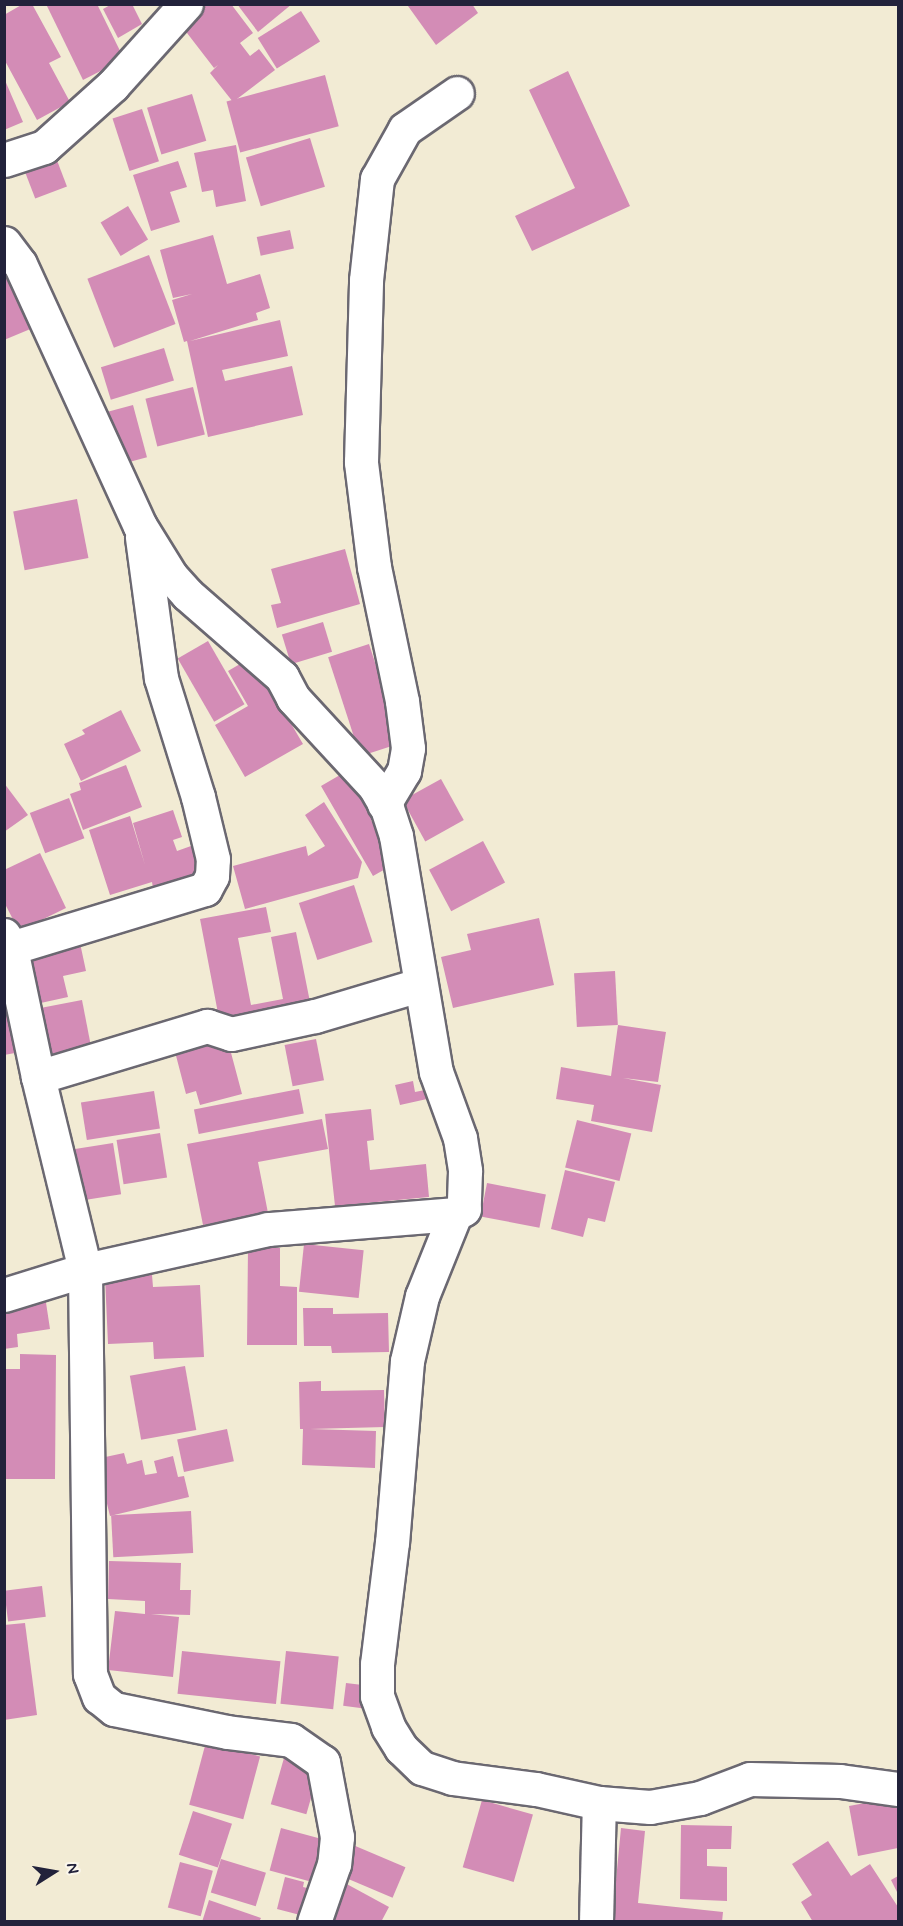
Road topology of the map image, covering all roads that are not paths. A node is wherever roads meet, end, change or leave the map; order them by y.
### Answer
1 (186, 4) edge
2 (457, 93) dead end
3 (4, 160) edge
4 (4, 243) edge
5 (140, 526) junction
6 (384, 804) junction
7 (7, 945) edge
8 (419, 985) junction
9 (38, 1077) junction
10 (455, 1214) junction
11 (85, 1270) junction
12 (4, 1294) edge
13 (898, 1789) edge
14 (599, 1803) junction
15 (314, 1922) edge
16 (596, 1922) edge

1 - 3 street
2 - 6 street
4 - 5 street
5 - 6 street
5 - 7 street
6 - 8 street
7 - 9 street
8 - 9 street
8 - 10 street
9 - 11 street
10 - 11 street
10 - 14 street
11 - 12 street
11 - 15 street
13 - 14 street
14 - 16 street

